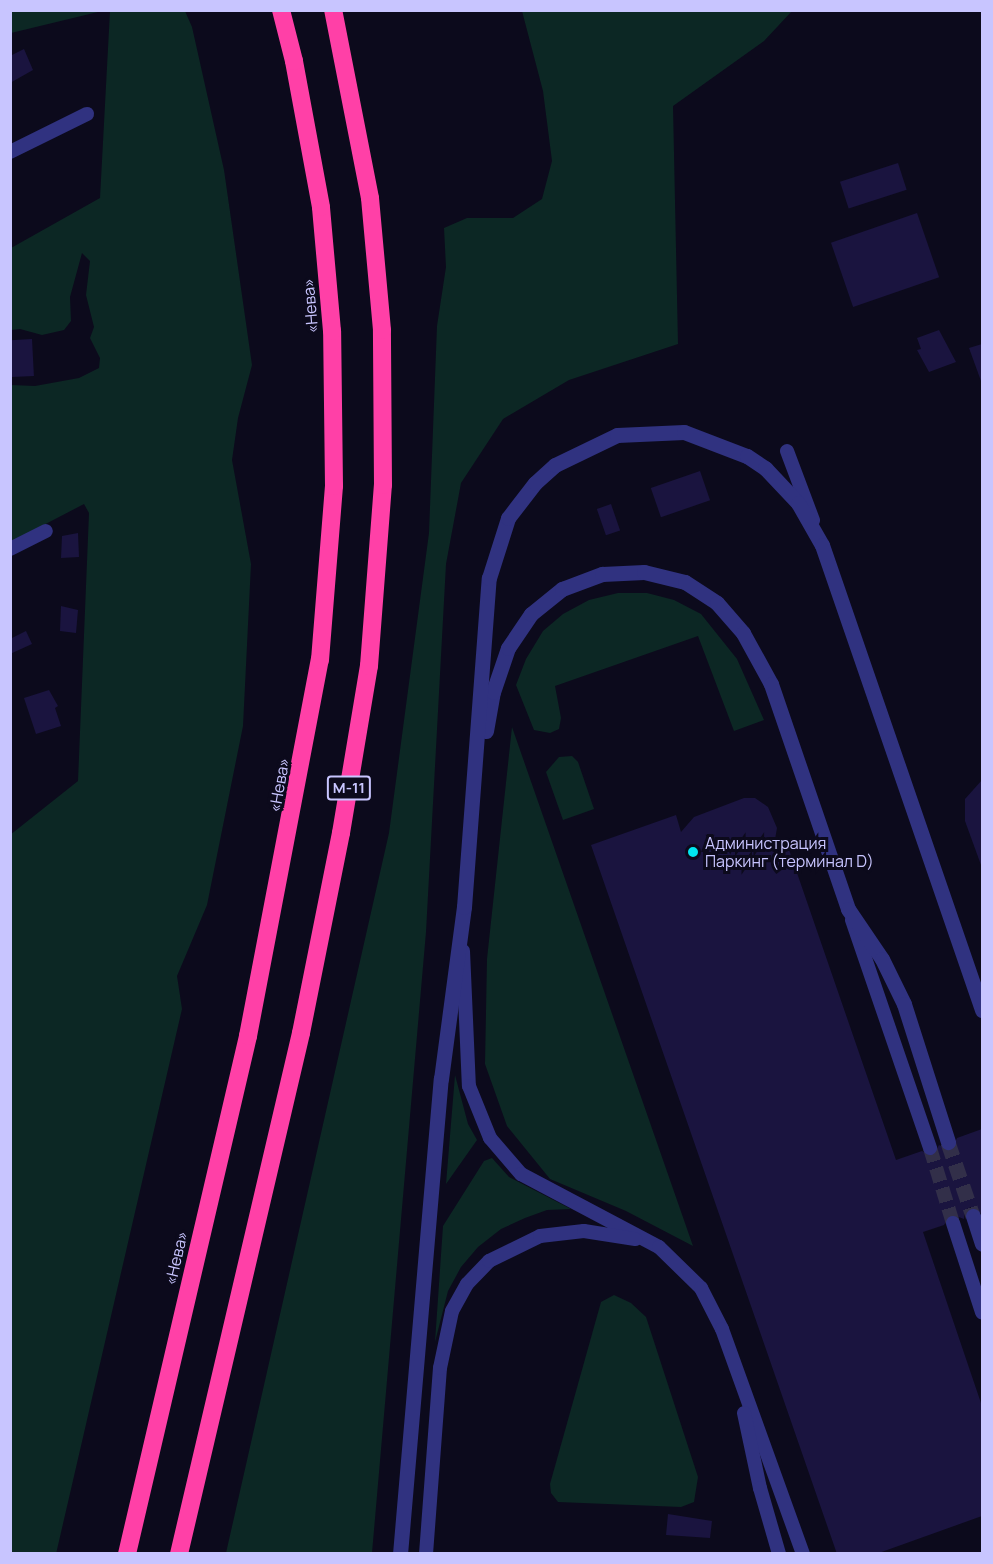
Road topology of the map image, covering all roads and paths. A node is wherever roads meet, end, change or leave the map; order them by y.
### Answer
1 (281, 10) edge
2 (333, 10) edge
3 (87, 114) dead end
4 (10, 153) edge
5 (787, 451) dead end
6 (46, 531) dead end
7 (822, 545) junction
8 (10, 549) edge
9 (473, 801) junction
10 (464, 907) junction
11 (848, 909) junction
12 (982, 1010) edge
13 (948, 1142) tunnel mouth
14 (930, 1148) tunnel mouth
15 (974, 1216) tunnel mouth
16 (953, 1223) tunnel mouth
17 (646, 1240) junction
18 (982, 1244) edge
19 (982, 1312) edge
20 (736, 1370) junction
21 (127, 1554) edge
22 (179, 1554) edge
23 (400, 1554) edge
24 (426, 1554) edge
25 (779, 1554) edge
26 (803, 1554) edge

1 - 21 highway, «Нева»
2 - 22 highway, М-11
3 - 4 street
5 - 7 street
6 - 8 street
7 - 9 street
7 - 12 street
9 - 10 street
9 - 11 street
10 - 17 street
10 - 23 street
11 - 13 street
11 - 14 street
15 - 18 street
16 - 19 street
17 - 20 street
17 - 24 street
20 - 25 street
20 - 26 street

